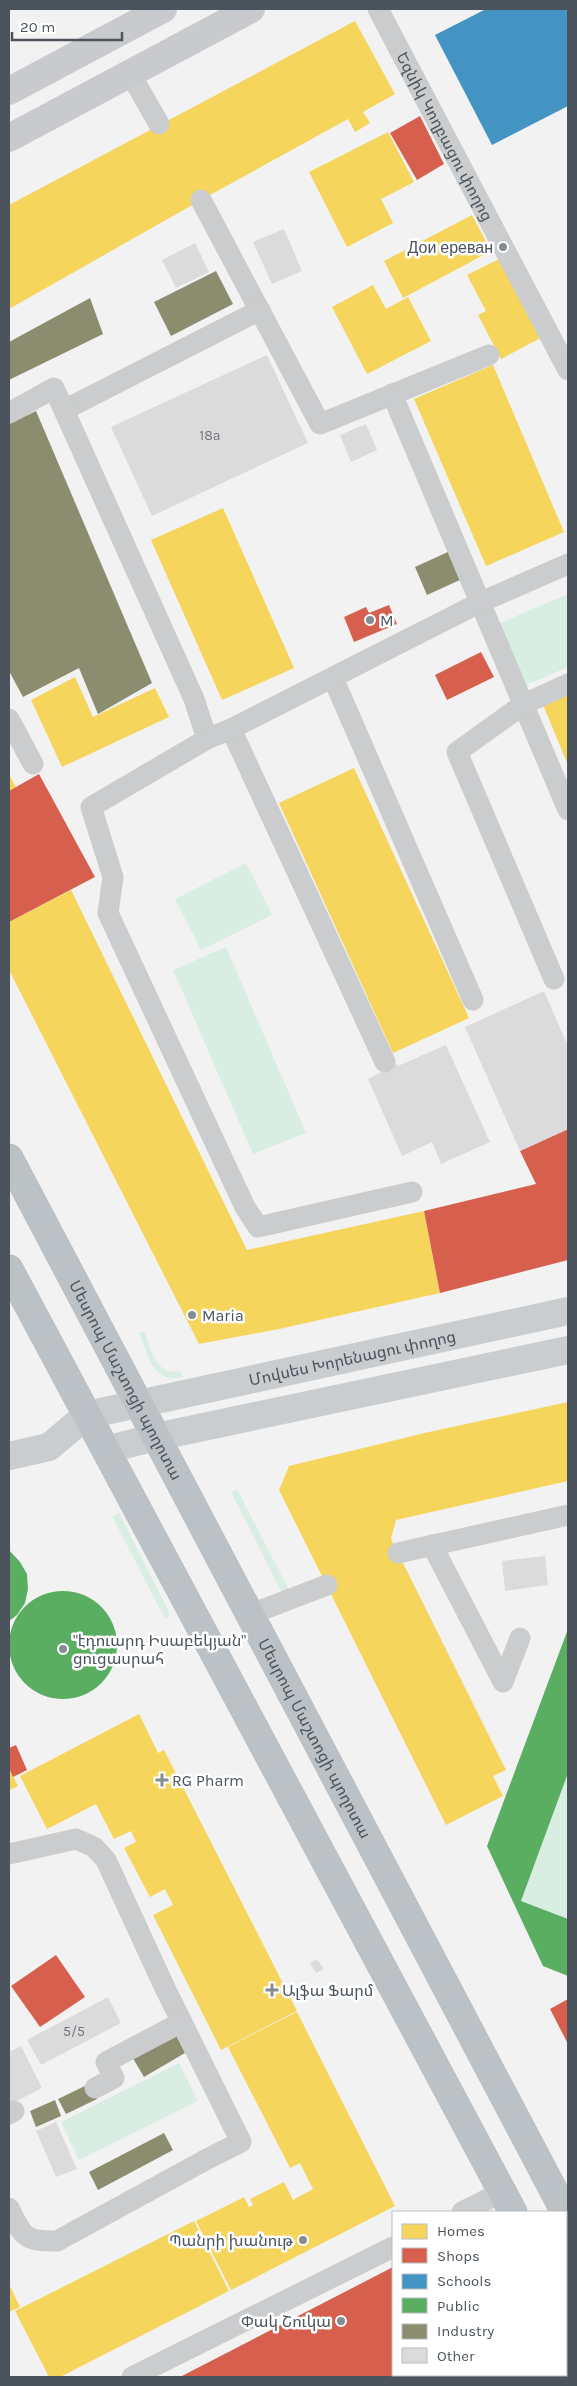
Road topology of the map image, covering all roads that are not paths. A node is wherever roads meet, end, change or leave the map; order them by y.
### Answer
1 (164, 9) edge
2 (251, 9) edge
3 (378, 9) edge
4 (130, 73) junction
5 (9, 91) edge
6 (159, 124) dead end
7 (9, 138) edge
8 (201, 200) dead end
9 (260, 310) junction
10 (489, 355) dead end
11 (568, 370) edge
12 (392, 394) junction
13 (64, 410) junction
14 (9, 413) edge
15 (568, 564) edge
16 (481, 602) junction
17 (334, 678) junction
18 (568, 684) edge
19 (524, 704) junction
20 (9, 719) edge
21 (231, 729) junction
22 (207, 739) junction
23 (33, 764) dead end
24 (568, 810) edge
25 (554, 979) dead end
26 (473, 1000) dead end
27 (385, 1062) dead end
28 (9, 1158) edge
29 (412, 1192) dead end
30 (9, 1269) edge
31 (568, 1311) edge
32 (568, 1350) edge
33 (138, 1403) junction
34 (87, 1415) junction
35 (156, 1437) junction
36 (105, 1450) junction
37 (9, 1456) edge
38 (568, 1514) edge
39 (432, 1545) junction
40 (398, 1553) dead end
41 (327, 1585) dead end
42 (249, 1615) junction
43 (520, 1638) dead end
44 (9, 1854) edge
45 (182, 2022) junction
46 (95, 2088) dead end
47 (508, 2202) edge
48 (9, 2208) edge
49 (467, 2211) edge
50 (564, 2211) edge
51 (392, 2248) edge
52 (132, 2377) edge

1 - 5 main road
2 - 4 main road
3 - 11 lane, Եզնիկ Կողբացու փողոց
4 - 6 lane
4 - 7 main road
8 - 9 lane
9 - 12 lane
9 - 13 lane
10 - 12 lane
12 - 16 lane
13 - 14 lane
13 - 22 lane
15 - 16 lane
16 - 17 lane
16 - 19 lane
17 - 21 lane
17 - 26 lane
18 - 19 lane
19 - 24 lane
19 - 25 lane
20 - 23 lane
21 - 22 lane
21 - 27 lane
22 - 29 lane
28 - 33 highway, Մեսրոպ Մաշտոցի պողոտա
30 - 34 highway
31 - 33 main road, Մովսես Խորենացու փողոց
32 - 35 main road
33 - 34 main road, Մովսես Խորենացու փողոց
33 - 35 highway, Մեսրոպ Մաշտոցի պողոտա
34 - 36 highway
34 - 37 main road
35 - 36 main road
35 - 42 highway, Մեսրոպ Մաշտոցի պողոտա
36 - 47 highway
38 - 39 lane
39 - 40 lane
39 - 43 lane
41 - 42 lane
42 - 50 highway, Մեսրոպ Մաշտոցի պողոտա
44 - 45 lane
45 - 46 lane
45 - 48 lane
47 - 49 lane
51 - 52 lane

